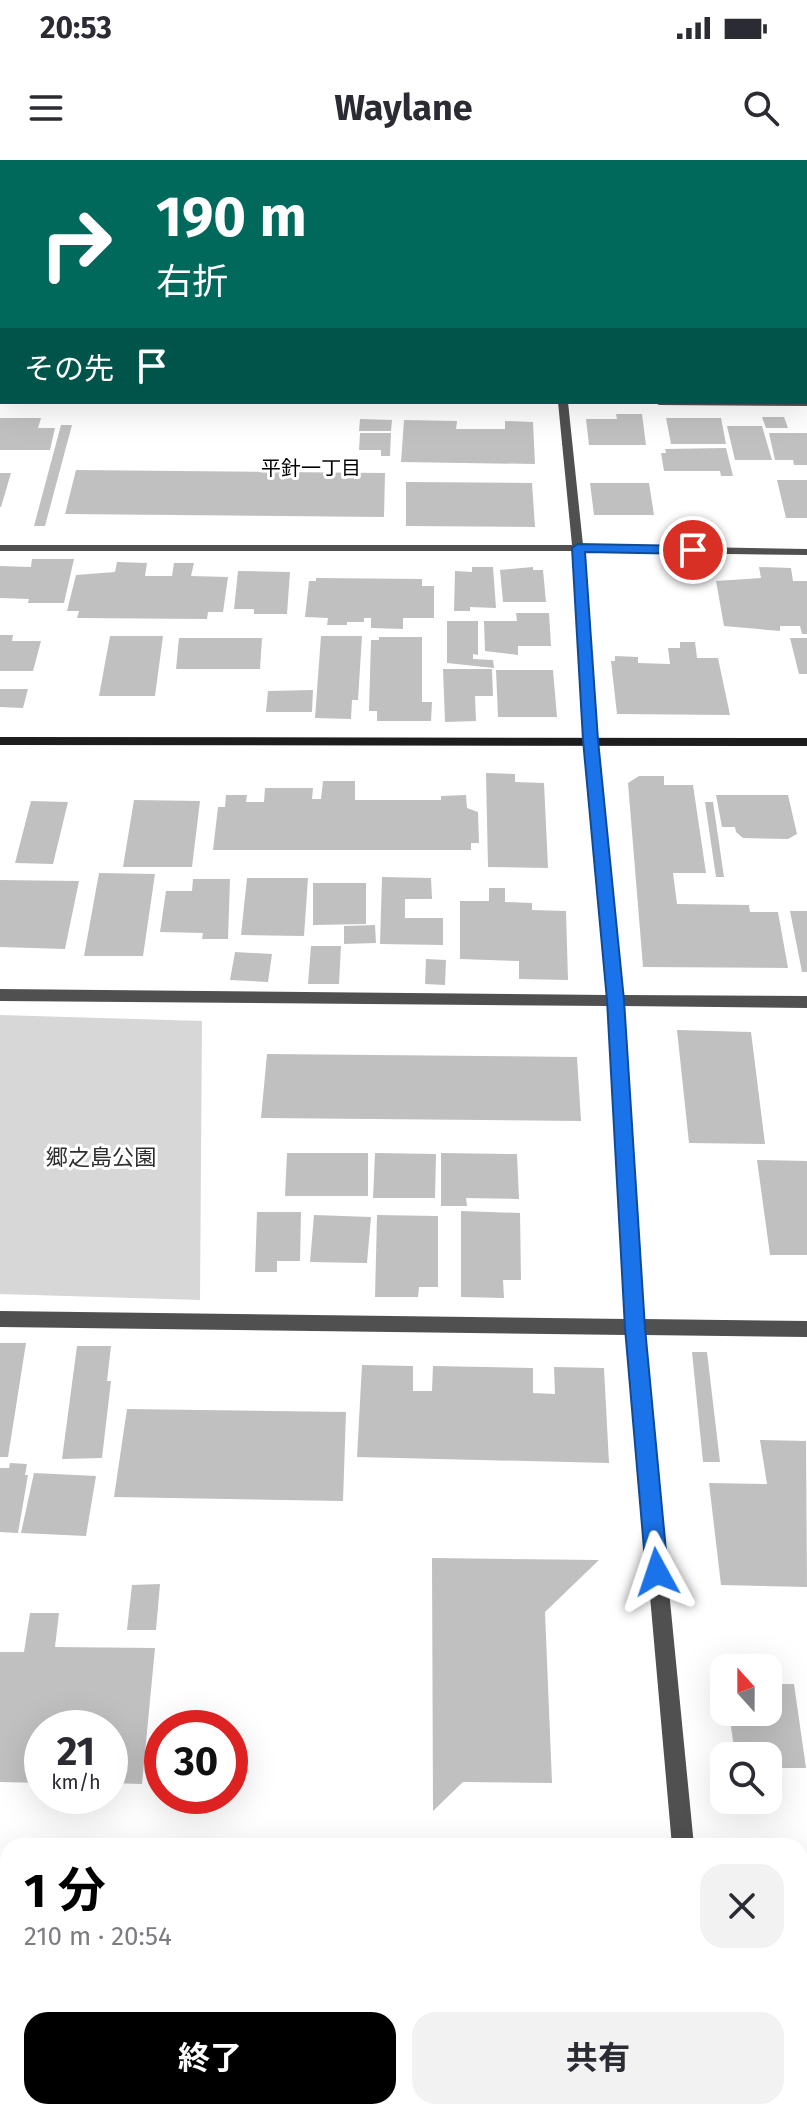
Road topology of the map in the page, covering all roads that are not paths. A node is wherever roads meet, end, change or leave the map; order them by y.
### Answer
1 (563, 404) edge
2 (0, 548) edge
3 (578, 548) junction
4 (807, 552) edge
5 (591, 740) junction
6 (0, 741) edge
7 (807, 742) edge
8 (0, 995) edge
9 (615, 1000) junction
10 (807, 1002) edge
11 (0, 1319) edge
12 (635, 1328) junction
13 (807, 1329) edge
14 (682, 1838) edge

1 - 3 street
2 - 3 street
3 - 4 street
3 - 5 street
5 - 6 street
5 - 7 street
5 - 9 street
8 - 9 street
9 - 10 street
9 - 12 street
11 - 12 street
12 - 13 street
12 - 14 street

